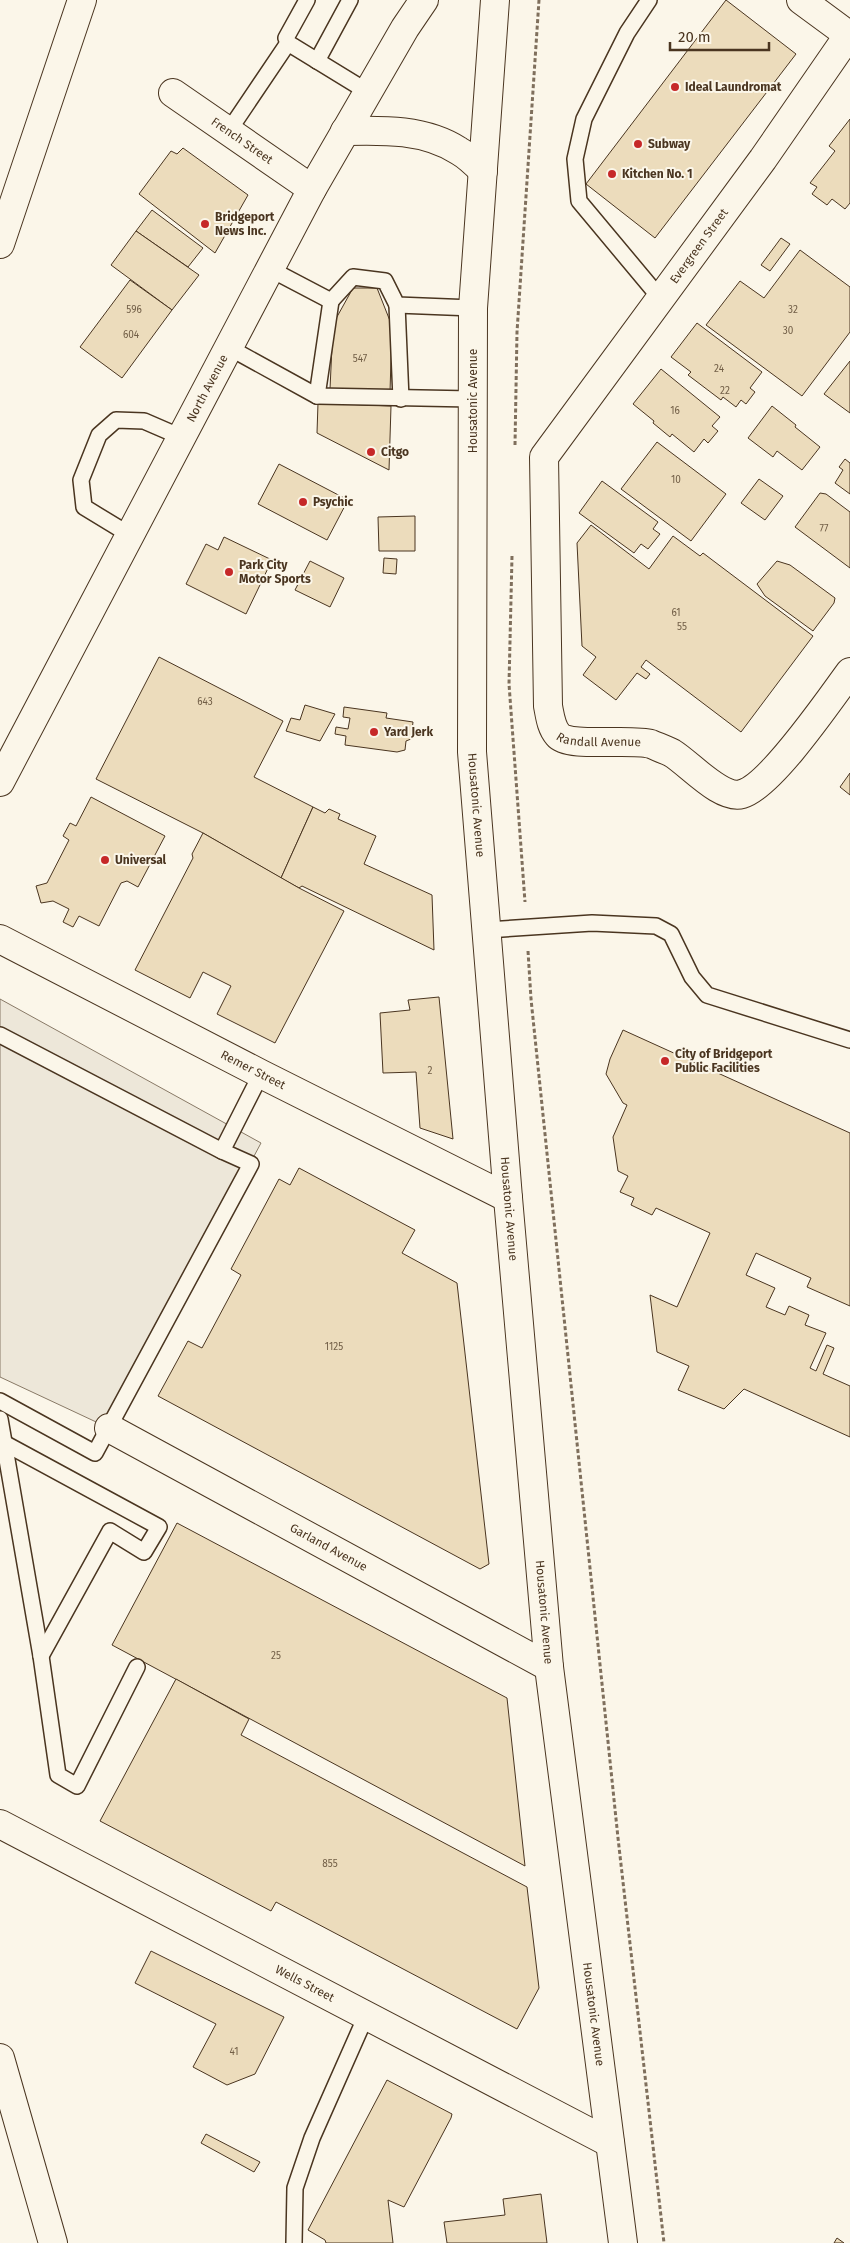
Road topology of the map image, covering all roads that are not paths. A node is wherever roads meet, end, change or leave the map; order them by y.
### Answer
1 (82, 0) edge
2 (307, 0) edge
3 (350, 0) edge
4 (424, 0) edge
5 (495, 0) edge
6 (649, 0) edge
7 (801, 0) edge
8 (850, 35) edge
9 (288, 43) junction
10 (317, 61) junction
11 (368, 92) junction
12 (173, 93) dead end
13 (345, 131) junction
14 (228, 132) junction
15 (483, 171) junction
16 (312, 189) junction
17 (0, 244) edge
18 (270, 269) junction
19 (660, 298) junction
20 (331, 301) junction
21 (398, 305) junction
22 (473, 308) junction
23 (228, 347) junction
24 (317, 396) junction
25 (401, 399) junction
26 (472, 399) junction
27 (181, 437) junction
28 (544, 456) joint
29 (130, 535) junction
30 (850, 672) edge
31 (0, 782) edge
32 (487, 930) junction
33 (0, 939) edge
34 (0, 1035) edge
35 (850, 1040) edge
36 (261, 1074) junction
37 (222, 1151) junction
38 (508, 1198) junction
39 (0, 1401) edge
40 (0, 1419) edge
41 (109, 1428) junction
42 (4, 1443) junction
43 (41, 1656) junction
44 (137, 1667) dead end
45 (549, 1667) junction
46 (0, 1824) edge
47 (366, 2016) junction
48 (0, 2058) edge
49 (610, 2144) junction
50 (53, 2243) edge
51 (294, 2243) edge
52 (623, 2243) edge

1 - 17 main road
2 - 9 lane
3 - 10 lane
4 - 11 main road, North Avenue
5 - 15 main road, Housatonic Avenue
6 - 19 lane
7 - 8 main road
8 - 19 main road, Evergreen Street
9 - 10 lane
9 - 14 lane
10 - 11 lane
11 - 13 main road, North Avenue
12 - 14 main road, French Street
13 - 15 main road
13 - 16 main road, North Avenue
14 - 16 main road, French Street
15 - 22 main road, Housatonic Avenue
16 - 18 main road, North Avenue
18 - 20 lane
18 - 23 main road, North Avenue
19 - 28 main road, Evergreen Street
20 - 21 lane
20 - 24 lane
21 - 22 lane
21 - 25 lane
22 - 26 main road, Housatonic Avenue
23 - 24 lane
23 - 27 main road, North Avenue
24 - 25 lane
25 - 26 lane
26 - 32 main road, Housatonic Avenue
27 - 29 main road, North Avenue
27 - 29 lane
28 - 30 main road, Randall Avenue
29 - 31 main road, North Avenue
32 - 35 lane
32 - 38 main road, Housatonic Avenue
33 - 36 main road, Remer Street
34 - 37 lane
36 - 37 lane
36 - 38 main road, Remer Street
37 - 41 lane
38 - 45 main road, Housatonic Avenue
39 - 41 lane
40 - 42 lane
41 - 45 main road, Garland Avenue
42 - 43 lane
42 - 43 lane
43 - 44 lane
45 - 49 main road, Housatonic Avenue
46 - 47 main road, Wells Street
47 - 49 main road, Wells Street
47 - 51 lane
48 - 50 main road
49 - 52 main road, Housatonic Avenue

